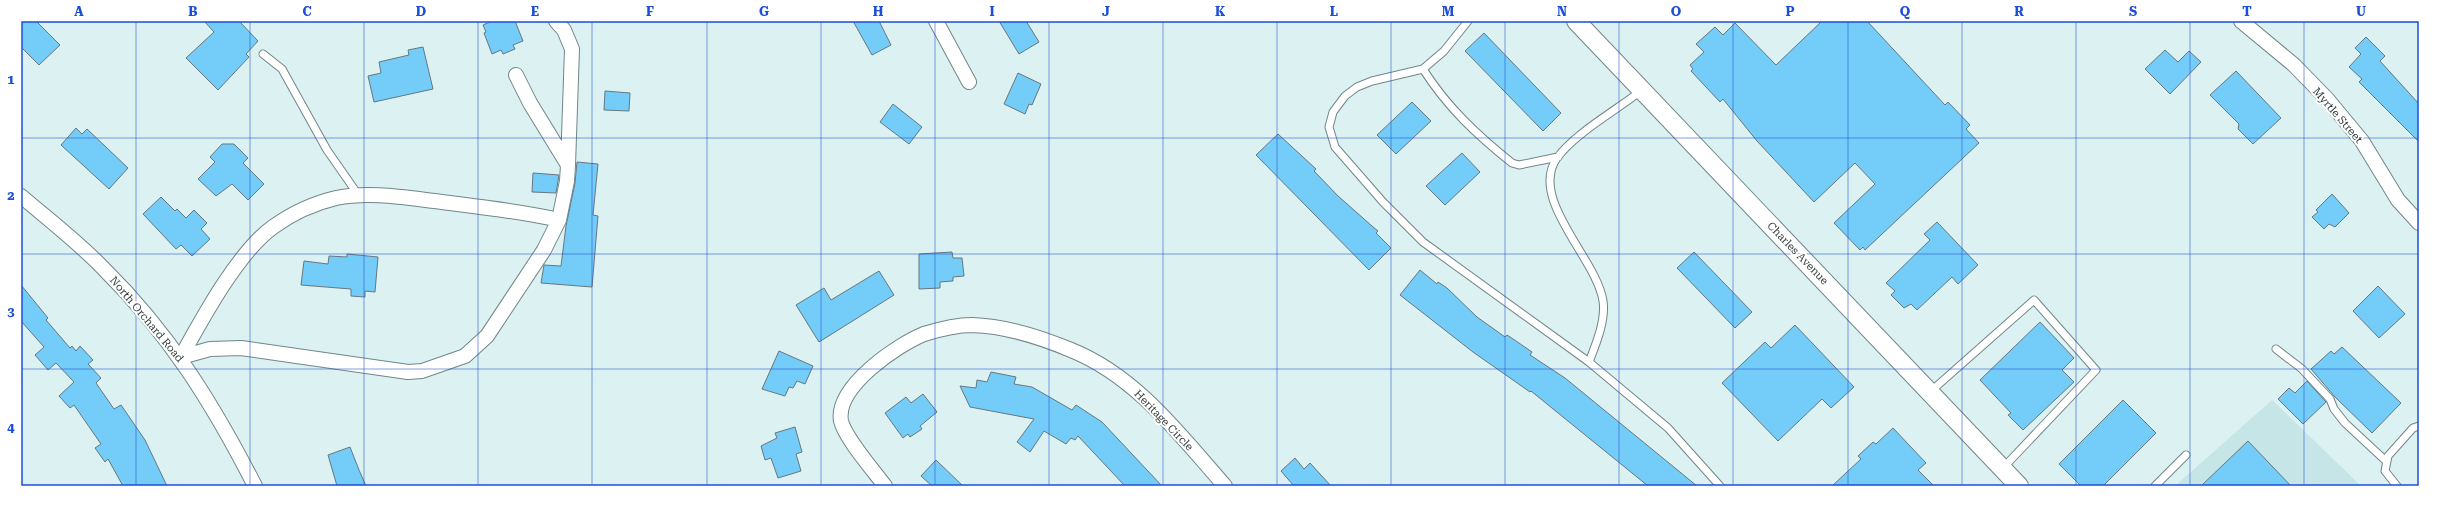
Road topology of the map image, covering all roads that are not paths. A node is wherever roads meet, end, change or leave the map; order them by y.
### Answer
1 (556, 21) edge
2 (936, 21) edge
3 (1468, 21) edge
4 (1576, 21) edge
5 (2241, 21) edge
6 (263, 54) dead end
7 (1423, 69) junction
8 (516, 75) dead end
9 (969, 82) dead end
10 (1642, 89) junction
11 (1558, 156) junction
12 (568, 165) junction
13 (21, 196) edge
14 (359, 197) junction
15 (559, 220) junction
16 (2419, 223) edge
17 (2276, 349) dead end
18 (181, 357) junction
19 (1589, 362) junction
20 (1930, 393) junction
21 (2419, 426) edge
22 (2186, 456) dead end
23 (2386, 461) junction
24 (2002, 468) junction
25 (255, 486) edge
26 (885, 486) edge
27 (1225, 486) edge
28 (1720, 486) edge
29 (2019, 486) edge
30 (2154, 486) edge
31 (2397, 486) edge

1 - 12 street
2 - 9 street
3 - 7 lane
4 - 10 street, Charles Avenue
5 - 16 street, Myrtle Street
6 - 14 lane
7 - 11 lane
7 - 19 lane
8 - 12 street
10 - 11 lane
10 - 20 street, Charles Avenue
11 - 19 lane
12 - 15 street
13 - 18 street, North Orchard Road
14 - 15 street
14 - 18 street
15 - 18 street
17 - 23 lane
18 - 25 street, North Orchard Road
19 - 28 lane
20 - 24 street, Charles Avenue
20 - 24 lane
21 - 23 lane
22 - 30 lane
23 - 31 lane
24 - 29 street, Charles Avenue
26 - 27 street, Heritage Circle

